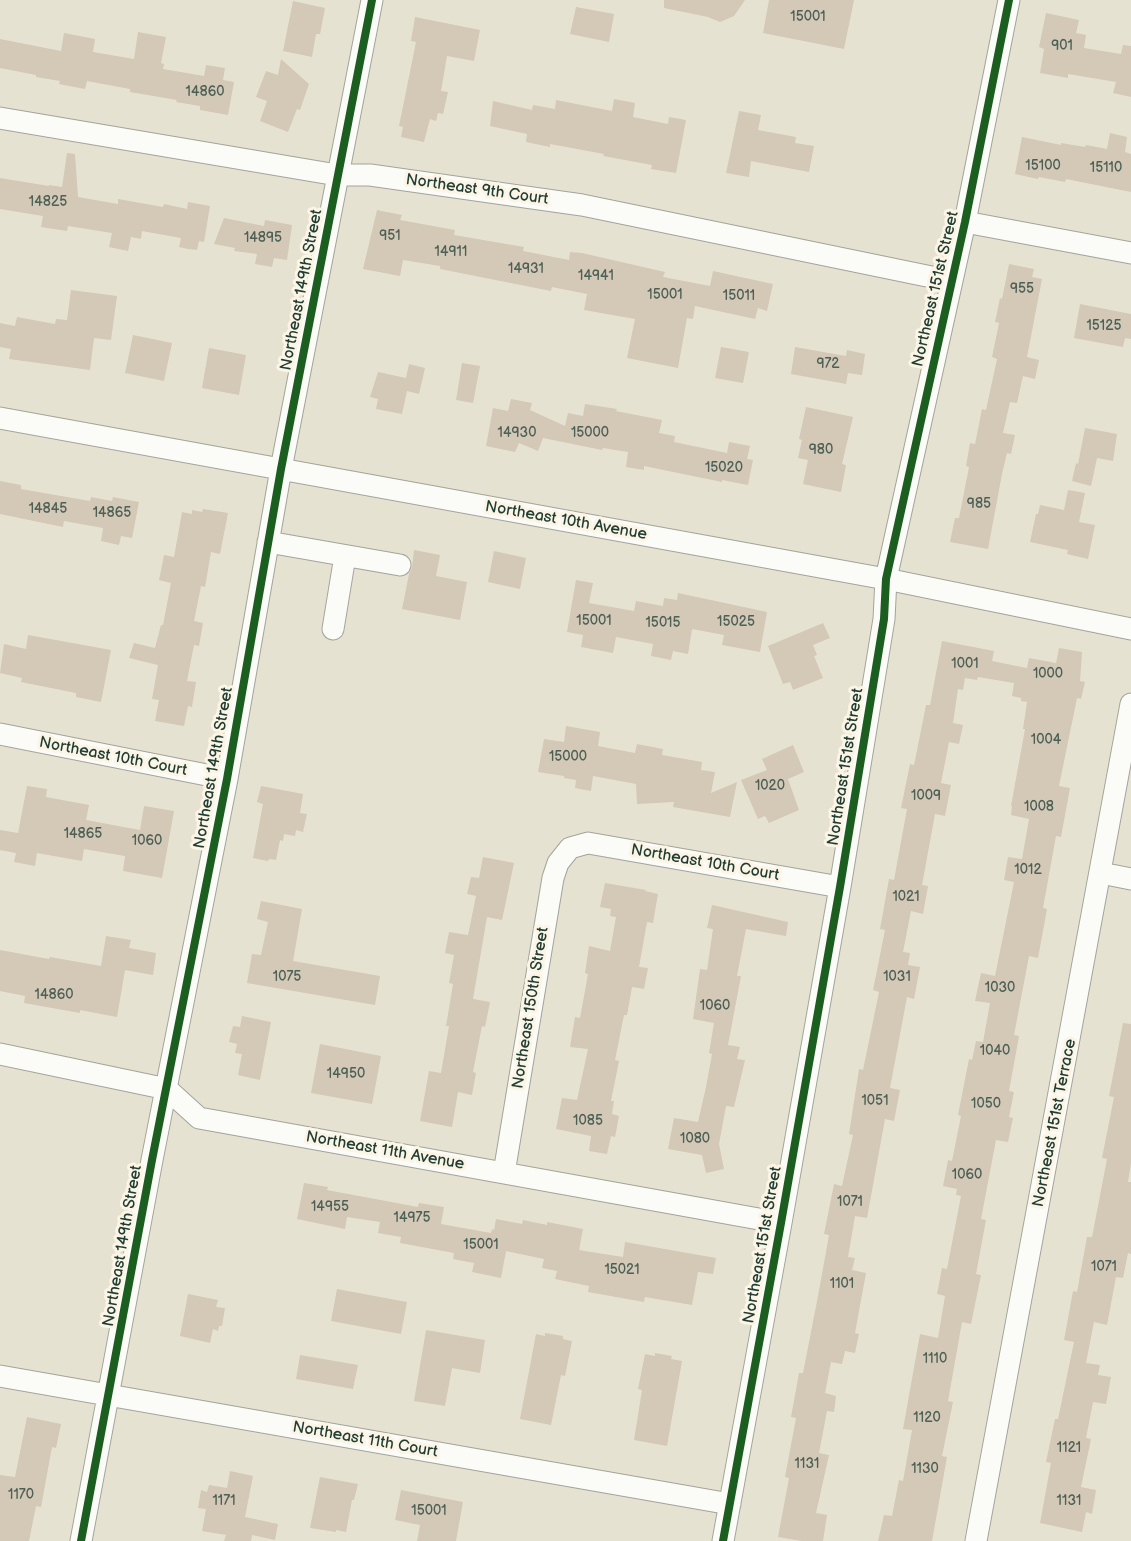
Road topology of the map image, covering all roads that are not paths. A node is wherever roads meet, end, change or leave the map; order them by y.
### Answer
1 (372, 0) edge
2 (1009, 0) edge
3 (0, 117) edge
4 (337, 175) junction
5 (965, 222) junction
6 (1131, 253) edge
7 (951, 281) junction
8 (0, 418) edge
9 (281, 469) junction
10 (268, 543) junction
11 (345, 556) junction
12 (400, 565) dead end
13 (886, 579) junction
14 (333, 629) dead end
15 (1131, 629) edge
16 (1131, 704) edge
17 (0, 734) edge
18 (227, 779) junction
19 (570, 848) joint
20 (1101, 873) junction
21 (1131, 879) edge
22 (840, 887) junction
23 (0, 1054) edge
24 (167, 1089) junction
25 (504, 1173) junction
26 (781, 1223) junction
27 (0, 1376) edge
28 (109, 1395) junction
29 (730, 1504) junction
30 (81, 1541) edge
31 (723, 1541) edge
32 (976, 1541) edge

1 - 4 street, Northeast 149th Street
2 - 5 street, Northeast 151st Street
3 - 4 street, Northeast 9th Court
4 - 7 street, Northeast 9th Court
4 - 9 street, Northeast 149th Street
5 - 6 street
5 - 7 street, Northeast 151st Street
7 - 13 street, Northeast 151st Street
8 - 9 street, Northeast 10th Avenue
9 - 10 street, Northeast 149th Street
9 - 13 street, Northeast 10th Avenue
10 - 11 street
10 - 18 street, Northeast 149th Street
11 - 12 street
11 - 14 street
13 - 15 street, Northeast 10th Avenue
13 - 22 street, Northeast 151st Street
16 - 20 street, Northeast 151st Terrace
17 - 18 street, Northeast 10th Court
18 - 24 street, Northeast 149th Street
19 - 22 street, Northeast 10th Court
19 - 25 street, Northeast 150th Street
20 - 21 street
20 - 32 street, Northeast 151st Terrace
22 - 26 street, Northeast 151st Street
23 - 24 street
24 - 25 street, Northeast 11th Avenue
24 - 28 street, Northeast 149th Street
25 - 26 street, Northeast 11th Avenue
26 - 29 street, Northeast 151st Street
27 - 28 street, Northeast 11th Court
28 - 29 street, Northeast 11th Court
28 - 30 street, Northeast 149th Street
29 - 31 street, Northeast 151st Street

